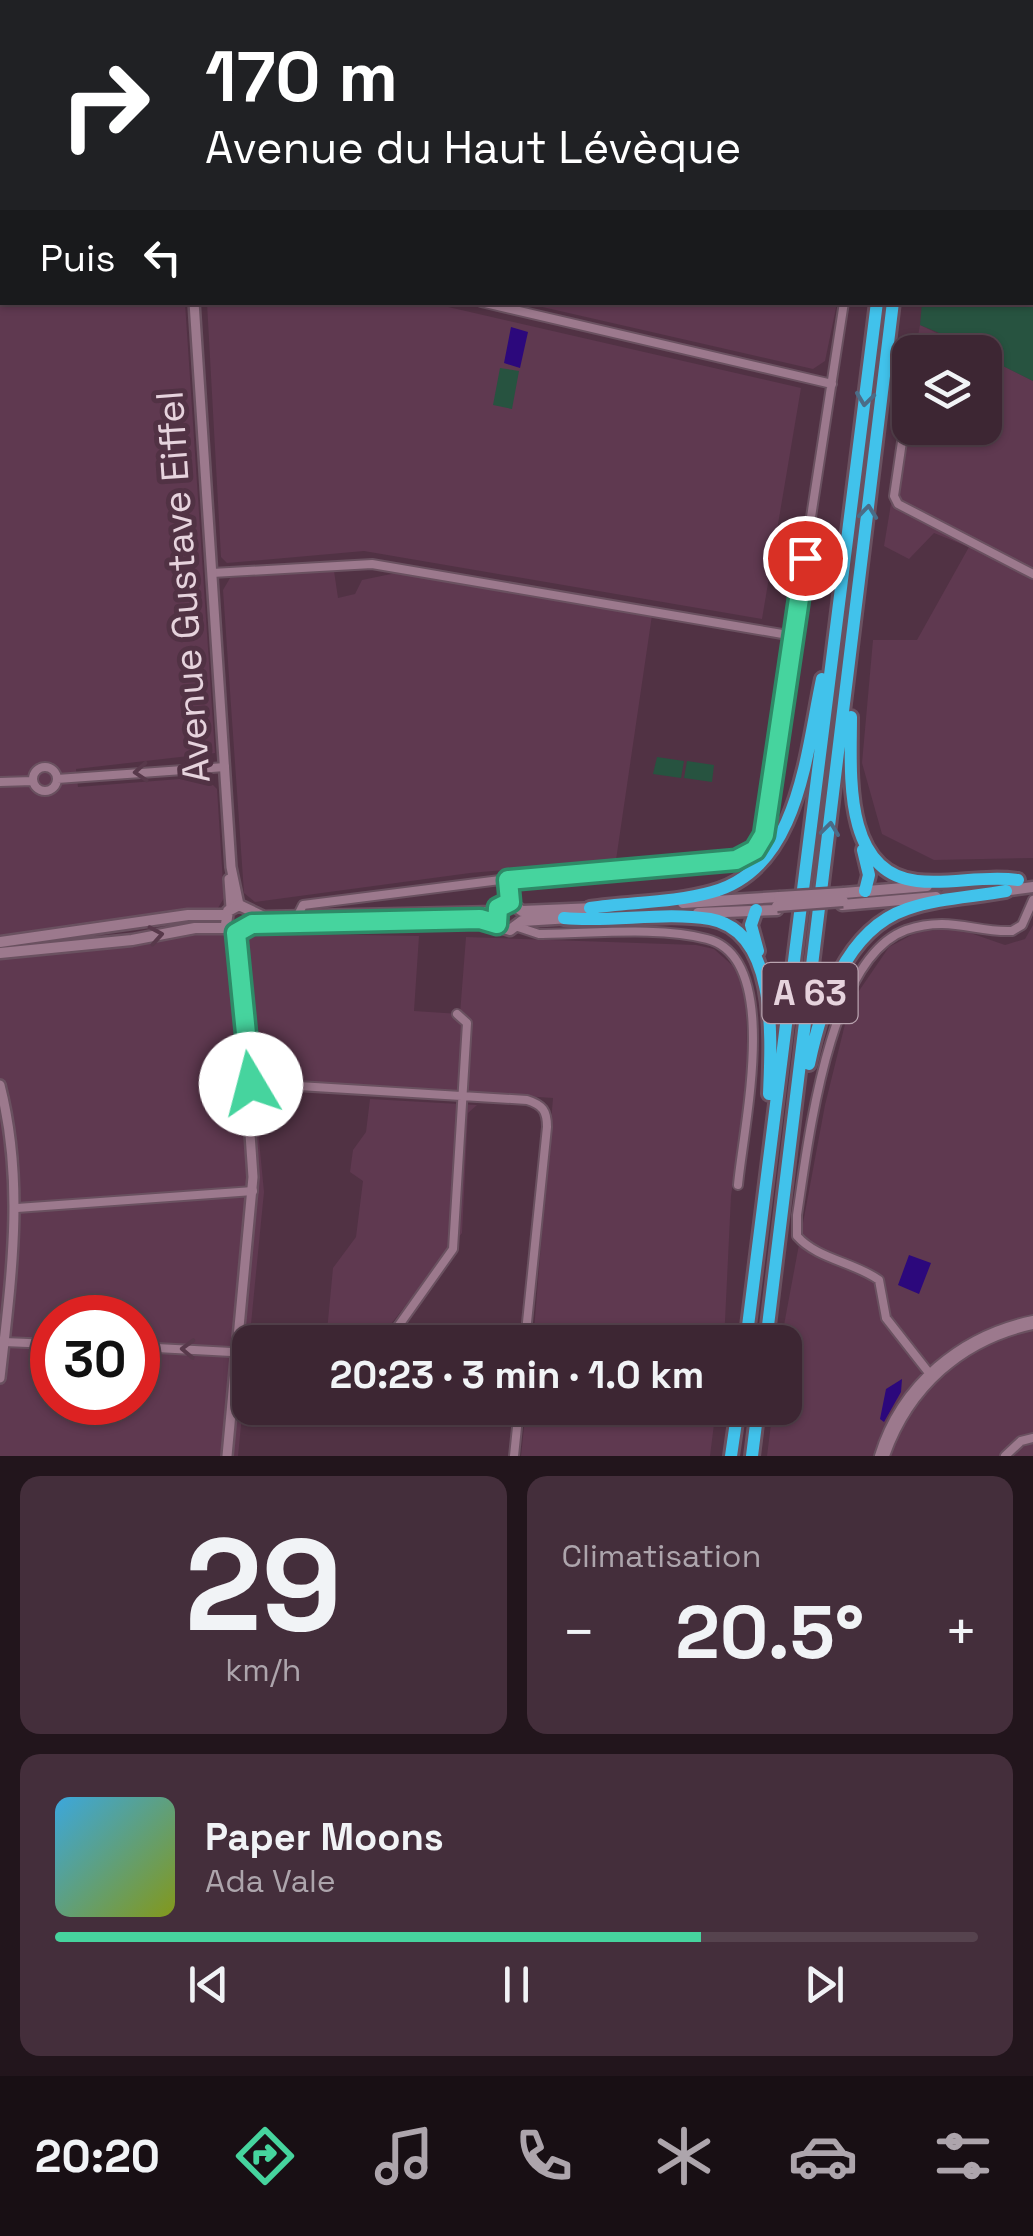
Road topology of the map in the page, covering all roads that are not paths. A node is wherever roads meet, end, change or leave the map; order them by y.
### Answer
1 (194, 305) edge
2 (494, 305) edge
3 (844, 305) edge
4 (877, 305) edge
5 (892, 305) edge
6 (832, 384) junction
7 (902, 445) edge
8 (212, 573) junction
9 (1033, 574) edge
10 (840, 598) junction
11 (794, 636) junction
12 (853, 644) junction
13 (225, 767) junction
14 (57, 778) junction
15 (33, 781) junction
16 (0, 782) edge
17 (858, 828) junction
18 (1033, 879) edge
19 (508, 880) junction
20 (1012, 887) junction
21 (1033, 888) edge
22 (863, 892) junction
23 (843, 898) junction
24 (510, 902) junction
25 (1031, 903) edge
26 (778, 904) junction
27 (590, 908) junction
28 (232, 910) junction
29 (759, 910) junction
30 (296, 916) junction
31 (496, 918) junction
32 (564, 918) junction
33 (252, 919) junction
34 (521, 920) junction
35 (232, 931) junction
36 (0, 942) edge
37 (0, 952) edge
38 (767, 995) junction
39 (457, 1014) dead end
40 (0, 1084) edge
41 (248, 1084) junction
42 (462, 1096) junction
43 (738, 1185) dead end
44 (252, 1191) junction
45 (17, 1208) junction
46 (778, 1244) junction
47 (1033, 1322) edge
48 (748, 1324) joint
49 (240, 1325) edge
50 (399, 1325) edge
51 (527, 1325) edge
52 (768, 1325) edge
53 (4, 1342) junction
54 (30, 1343) edge
55 (160, 1348) edge
56 (232, 1351) edge
57 (931, 1376) junction
58 (0, 1378) edge
59 (232, 1408) edge
60 (517, 1425) edge
61 (736, 1425) edge
62 (756, 1425) edge
63 (1033, 1438) edge
64 (227, 1456) edge
65 (514, 1456) edge
66 (731, 1456) edge
67 (752, 1456) edge
68 (882, 1456) edge
69 (1005, 1456) edge

1 - 8 street, Avenue Gustave Eiffel
2 - 6 street
3 - 6 street
4 -> 10 highway, A 63
12 -> 5 highway, A 63
6 - 11 street
7 - 9 street
8 - 11 street
8 - 13 street, Avenue Gustave Eiffel
10 - 27 highway
10 - 48 highway, A 63
11 - 19 street
12 - 17 highway
46 -> 12 highway, A 63
13 -> 14 street
13 - 28 street, Avenue Gustave Eiffel
14 - 15 street
14 - 15 street
15 - 16 street
17 - 20 highway
17 - 22 highway
18 - 20 main road
19 - 24 street
19 - 30 street
20 - 21 main road
20 - 22 main road
20 - 23 main road
20 - 25 street
20 - 46 highway
22 - 23 main road
23 - 26 main road, bridge
24 - 31 main road
24 - 34 main road
25 - 57 street
26 - 27 main road
26 - 29 main road
27 - 34 main road
28 - 33 main road
28 - 35 main road
28 - 36 main road
29 - 32 main road
29 - 38 highway
30 - 31 main road
30 - 33 main road
31 - 33 main road
31 - 34 main road
32 - 34 main road
32 - 38 highway
33 - 35 main road
34 - 43 street
37 -> 35 main road
35 - 41 street
38 - 48 highway
39 - 42 street
40 - 45 street
41 - 42 street
41 - 44 street
42 - 50 street
42 - 51 street
44 - 45 street
44 - 49 street
45 - 53 street
46 - 52 highway, A 63
47 - 57 street
53 - 54 street
53 - 58 street
56 -> 55 street
57 - 68 street
59 - 64 street
60 - 65 street
61 - 66 highway
62 - 67 highway
63 - 69 street

